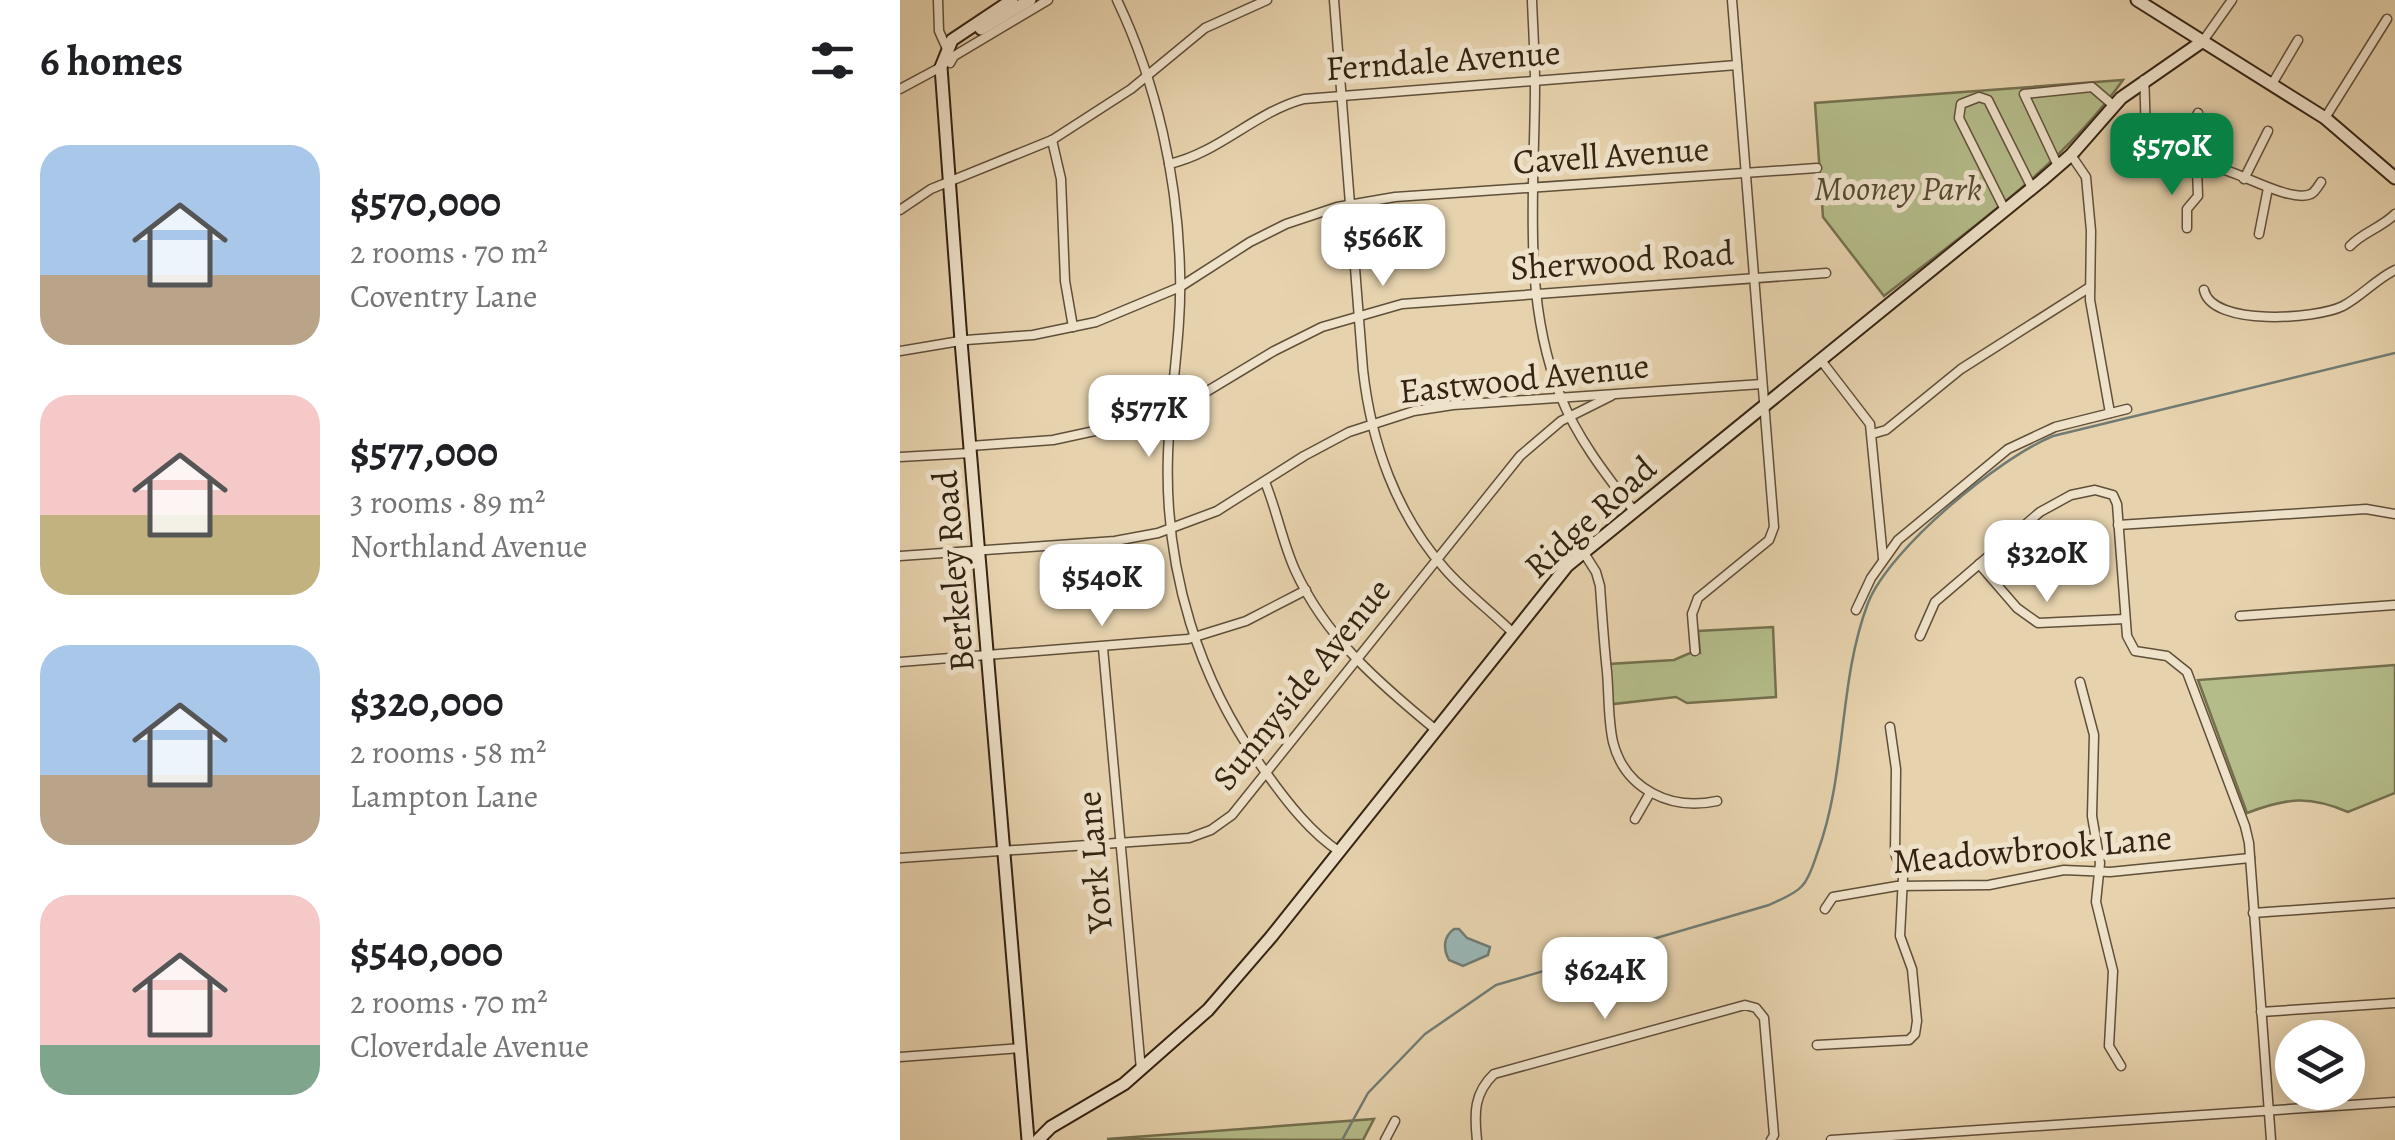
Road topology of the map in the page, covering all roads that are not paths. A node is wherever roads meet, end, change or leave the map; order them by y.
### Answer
1 (938, 0) edge
2 (1012, 0) edge
3 (1030, 0) edge
4 (1048, 0) edge
5 (1117, 0) edge
6 (1267, 0) edge
7 (1334, 0) edge
8 (1532, 0) edge
9 (1732, 0) edge
10 (2137, 0) edge
11 (2232, 0) edge
12 (2387, 19) dead end
13 (2298, 40) dead end
14 (2204, 41) junction
15 (946, 48) junction
16 (946, 65) junction
17 (1737, 65) junction
18 (1147, 75) junction
19 (2144, 80) junction
20 (1536, 81) junction
21 (2272, 84) junction
22 (900, 89) edge
23 (1342, 94) junction
24 (2113, 105) junction
25 (2198, 113) dead end
26 (2325, 118) junction
27 (2268, 131) dead end
28 (1052, 140) junction
29 (2071, 155) junction
30 (1169, 164) junction
31 (2058, 166) junction
32 (1817, 168) dead end
33 (2194, 169) junction
34 (1746, 173) junction
35 (2395, 178) edge
36 (2244, 179) junction
37 (950, 181) junction
38 (2321, 182) dead end
39 (1533, 188) junction
40 (2032, 188) junction
41 (2268, 188) junction
42 (1350, 204) junction
43 (900, 210) edge
44 (2005, 210) junction
45 (2395, 214) edge
46 (2187, 228) dead end
47 (2259, 234) dead end
48 (2350, 246) dead end
49 (2395, 270) edge
50 (1826, 274) dead end
51 (1754, 279) junction
52 (2090, 286) junction
53 (1180, 287) junction
54 (2204, 290) dead end
55 (1536, 293) junction
56 (1358, 314) junction
57 (1074, 327) junction
58 (961, 341) junction
59 (900, 352) edge
60 (1820, 359) junction
61 (1762, 384) junction
62 (1611, 396) junction
63 (1561, 398) junction
64 (1763, 406) junction
65 (2127, 408) dead end
66 (1169, 411) junction
67 (2110, 413) junction
68 (1570, 417) junction
69 (1371, 424) junction
70 (1872, 434) junction
71 (970, 449) junction
72 (900, 457) edge
73 (1265, 482) junction
74 (1634, 511) junction
75 (2395, 514) edge
76 (2118, 525) junction
77 (1171, 528) junction
78 (979, 550) junction
79 (1584, 553) junction
80 (900, 556) edge
81 (1883, 558) junction
82 (1437, 560) junction
83 (1979, 564) junction
84 (1306, 590) junction
85 (2395, 606) edge
86 (1856, 610) dead end
87 (2240, 616) dead end
88 (2126, 619) junction
89 (1513, 634) junction
90 (1920, 636) dead end
91 (1194, 637) junction
92 (1103, 648) junction
93 (1695, 651) dead end
94 (988, 655) junction
95 (1356, 660) junction
96 (900, 662) edge
97 (2080, 682) dead end
98 (1890, 727) dead end
99 (1436, 730) junction
100 (1266, 773) junction
101 (1650, 793) junction
102 (1717, 802) dead end
103 (1635, 820) dead end
104 (1120, 843) junction
105 (1005, 851) junction
106 (1340, 852) junction
107 (900, 858) edge
108 (2250, 858) junction
109 (2099, 872) junction
110 (1903, 886) junction
111 (2395, 904) edge
112 (1825, 908) dead end
113 (2253, 913) junction
114 (2395, 1003) edge
115 (2261, 1012) junction
116 (1818, 1045) dead end
117 (1021, 1048) junction
118 (900, 1057) edge
119 (2122, 1066) dead end
120 (1141, 1070) junction
121 (2395, 1102) edge
122 (2269, 1111) junction
123 (1395, 1121) dead end
124 (2052, 1126) junction
125 (1028, 1140) edge
126 (1038, 1140) edge
127 (1385, 1140) edge
128 (1476, 1140) edge
129 (1771, 1140) edge
130 (1831, 1140) edge
131 (2051, 1140) edge
132 (2271, 1140) edge

1 - 15 street, Berkeley Road
2 - 15 street
3 - 15 street
4 - 16 street
5 - 18 street
6 - 18 street
7 - 23 street
8 - 20 street
9 - 17 street
10 - 14 street
11 - 14 street
12 - 26 street
13 - 21 street
14 - 19 street, Ridge Road
14 - 21 street
15 - 16 street, Berkeley Road
16 - 22 street
16 - 37 street, Berkeley Road
17 - 20 street, Ferndale Avenue
17 - 34 street
18 - 28 street
18 - 30 street
19 - 24 street, Ridge Road
19 - 33 street
20 - 23 street, Ferndale Avenue
20 - 39 street
21 - 26 street
23 - 30 street, Ferndale Avenue
23 - 42 street
24 - 29 street, Ridge Road
24 - 31 street
25 - 33 street
26 - 35 street
27 - 36 street
28 - 37 street
28 - 57 street
29 - 31 street, Ridge Road
29 - 52 street
30 - 53 street
31 - 40 street, Ridge Road
32 - 34 street, Cavell Avenue
33 - 36 street
33 - 46 street
34 - 39 street, Cavell Avenue
34 - 51 street
36 - 41 street
37 - 43 street
37 - 58 street, Berkeley Road
38 - 41 street
39 - 42 street, Cavell Avenue
39 - 55 street
40 - 44 street, Ridge Road
40 - 44 street
41 - 47 street
42 - 53 street, Cavell Avenue
42 - 56 street
44 - 60 street, Ridge Road
45 - 48 street
49 - 54 street
50 - 51 street, Sherwood Road
51 - 55 street, Sherwood Road
51 - 61 street
52 - 67 street
52 - 70 street
53 - 57 street, Cavell Avenue
53 - 66 street
55 - 56 street, Sherwood Road
55 - 63 street
56 - 66 street, Sherwood Road
56 - 69 street
57 - 58 street, Cavell Avenue
58 - 59 street, Cavell Avenue
58 - 71 street, Berkeley Road
60 - 64 street, Ridge Road
60 - 70 street
61 - 62 street, Eastwood Avenue
61 - 64 street
62 - 63 street, Eastwood Avenue
62 - 68 street, Sunnyside Avenue
63 - 68 street
63 - 69 street, Eastwood Avenue
64 - 74 street, Ridge Road
64 - 93 street
65 - 67 street
66 - 71 street, Sherwood Road
66 - 77 street
67 - 81 street
68 - 74 street
68 - 82 street, Sunnyside Avenue
69 - 73 street, Eastwood Avenue
69 - 82 street
70 - 81 street
71 - 72 street, Sherwood Road
71 - 78 street, Berkeley Road
73 - 77 street, Eastwood Avenue
73 - 84 street
74 - 79 street, Ridge Road
75 - 76 street
76 - 83 street
76 - 88 street
77 - 78 street, Eastwood Avenue
77 - 91 street
78 - 80 street, Eastwood Avenue
78 - 94 street, Berkeley Road
79 - 89 street, Ridge Road
79 - 101 street
81 - 86 street
82 - 89 street
82 - 95 street, Sunnyside Avenue
83 - 88 street
83 - 90 street
84 - 91 street
84 - 95 street
85 - 87 street
88 - 108 street
89 - 99 street, Ridge Road
91 - 92 street
91 - 100 street
92 - 94 street
92 - 104 street, York Lane
94 - 96 street
94 - 105 street, Berkeley Road
95 - 99 street
95 - 100 street, Sunnyside Avenue
97 - 109 street
98 - 110 street
99 - 106 street, Ridge Road
100 - 104 street, Sunnyside Avenue
100 - 106 street
101 - 102 street
101 - 103 street
104 - 105 street, Sunnyside Avenue
104 - 120 street, York Lane
105 - 107 street, Sunnyside Avenue
105 - 117 street, Berkeley Road
106 - 120 street, Ridge Road
108 - 109 street, Meadowbrook Lane
108 - 113 street
109 - 110 street, Meadowbrook Lane
109 - 119 street
110 - 112 street, Meadowbrook Lane
110 - 116 street
111 - 113 street
113 - 115 street
114 - 115 street
115 - 122 street
117 - 118 street
117 - 125 street, Berkeley Road
120 - 126 street, Ridge Road
121 - 122 street
122 - 124 street
122 - 132 street
123 - 127 street
124 - 130 street
124 - 131 street
128 - 129 street

